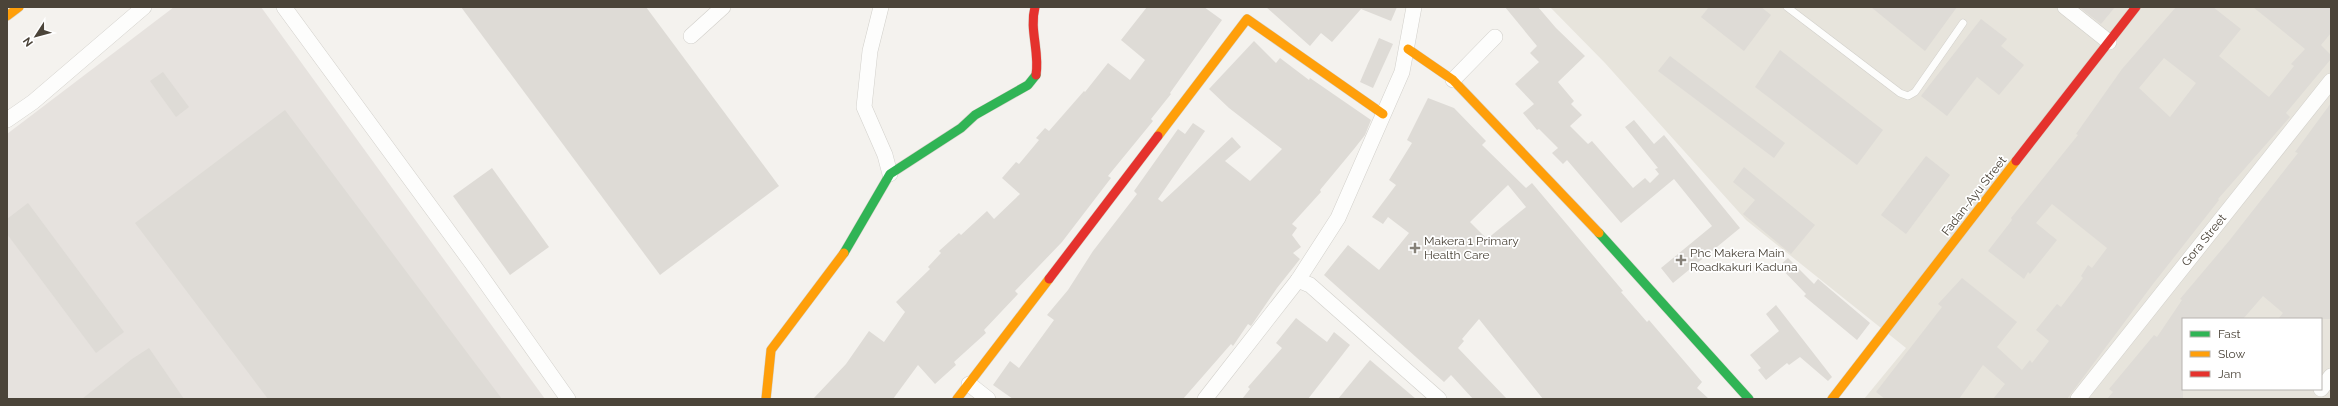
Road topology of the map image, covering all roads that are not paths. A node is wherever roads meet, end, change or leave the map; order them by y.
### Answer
1 (19, 7) edge
2 (144, 7) edge
3 (284, 7) edge
4 (723, 7) edge
5 (881, 7) edge
6 (1035, 7) edge
7 (1414, 7) edge
8 (1787, 7) edge
9 (2066, 7) edge
10 (2136, 7) edge
11 (7, 16) edge
12 (1964, 24) dead end
13 (691, 36) dead end
14 (1495, 38) dead end
15 (2109, 42) junction
16 (1408, 50) junction
17 (1453, 80) junction
18 (2331, 81) edge
19 (1383, 114) junction
20 (7, 120) edge
21 (890, 174) junction
22 (1298, 280) junction
23 (2331, 376) edge
24 (969, 384) junction
25 (2322, 388) edge
26 (2320, 390) edge
27 (568, 399) edge
28 (766, 399) edge
29 (957, 399) edge
30 (988, 399) edge
31 (1205, 399) edge
32 (1439, 399) edge
33 (1750, 399) edge
34 (1832, 399) edge
35 (2078, 399) edge
36 (2313, 399) edge

1 - 11 street
2 - 20 street
3 - 27 street
4 - 13 street
5 - 21 street
6 - 21 street
7 - 16 street
8 - 12 lane
9 - 15 street
10 - 15 street, Fadan-Ayu Street
14 - 17 street
15 - 34 street, Fadan-Ayu Street
16 - 17 street
16 - 19 street
17 - 33 street
18 - 35 street, Gora Street
19 - 22 street
19 - 24 street
21 - 28 street
22 - 31 street
22 - 32 street
23 - 25 street
24 - 29 street
24 - 30 street
26 - 36 street

